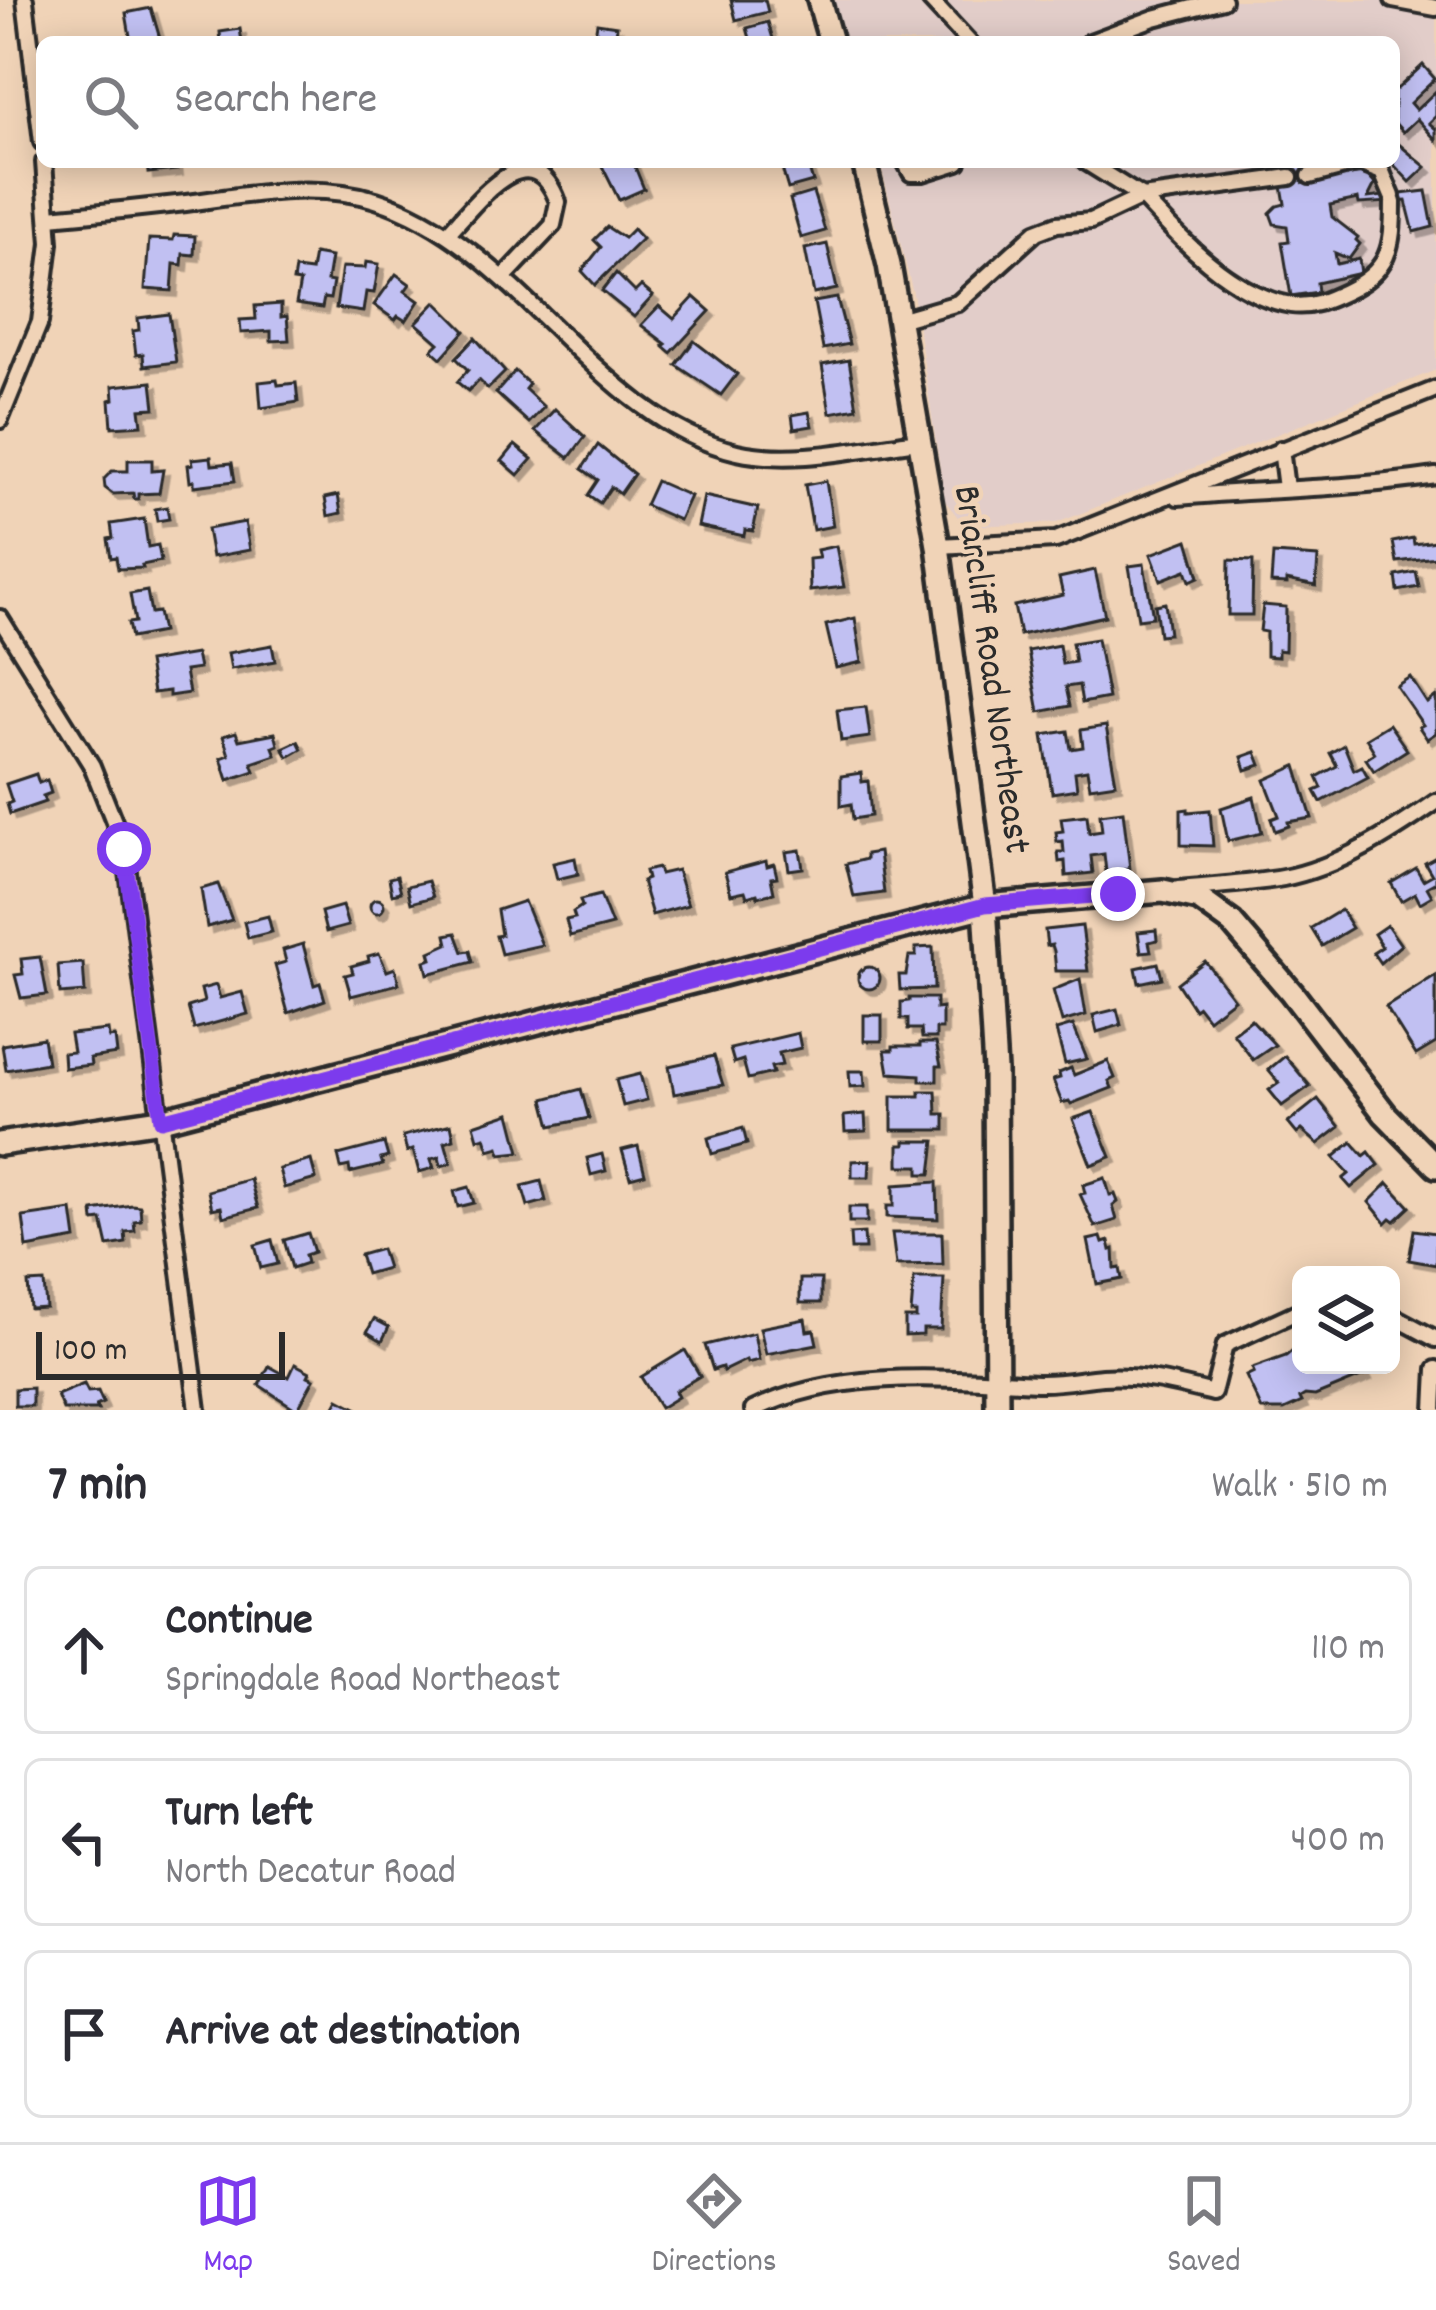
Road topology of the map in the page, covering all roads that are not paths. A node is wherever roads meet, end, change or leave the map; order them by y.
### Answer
1 (25, 0) edge
2 (819, 0) edge
3 (930, 0) edge
4 (1223, 0) edge
5 (1402, 1) edge
6 (1436, 8) edge
7 (829, 36) edge
8 (963, 36) edge
9 (1106, 36) edge
10 (36, 92) edge
11 (45, 168) edge
12 (865, 168) edge
13 (908, 168) edge
14 (939, 168) edge
15 (1096, 168) edge
16 (1340, 168) edge
17 (1372, 168) edge
18 (1310, 176) dead end
19 (1290, 177) dead end
20 (1142, 197) junction
21 (50, 217) junction
22 (448, 232) junction
23 (503, 278) junction
24 (899, 320) junction
25 (1436, 388) edge
26 (0, 420) edge
27 (919, 441) junction
28 (1280, 448) junction
29 (1436, 476) edge
30 (1286, 488) junction
31 (1160, 499) junction
32 (938, 546) junction
33 (0, 618) edge
34 (1436, 802) edge
35 (1163, 890) junction
36 (985, 905) junction
37 (161, 1120) junction
38 (0, 1144) edge
39 (1436, 1166) edge
40 (1292, 1314) edge
41 (1400, 1320) edge
42 (1436, 1339) edge
43 (1436, 1370) edge
44 (997, 1379) junction
45 (1213, 1393) junction
46 (198, 1410) edge
47 (753, 1410) edge
48 (997, 1410) edge
49 (1213, 1410) edge
50 (1434, 1410) edge

1 - 10 street
2 - 7 main road
3 - 8 street
4 - 9 street
5 - 6 street
11 - 21 street
12 - 24 main road, Briarcliff Road Northeast
13 - 14 street
15 - 20 street
16 - 18 street
17 - 20 street
19 - 20 street
20 - 24 street
21 - 22 street
21 - 26 street
22 - 23 street
22 - 23 street
23 - 27 street
24 - 27 main road, Briarcliff Road Northeast
25 - 28 street
27 - 32 main road, Briarcliff Road Northeast
28 - 30 street
28 - 31 street
29 - 30 street
30 - 31 street
31 - 32 street
32 - 36 main road, Briarcliff Road Northeast
33 - 37 street
34 - 35 street
35 - 36 main road
35 - 39 main road
36 - 37 main road
36 - 44 main road, Briarcliff Road Northeast
37 - 38 main road
37 - 46 street
40 - 45 street
41 - 42 street
43 - 50 street
44 - 45 street
44 - 47 street
44 - 48 main road, Briarcliff Road Northeast
45 - 49 street

